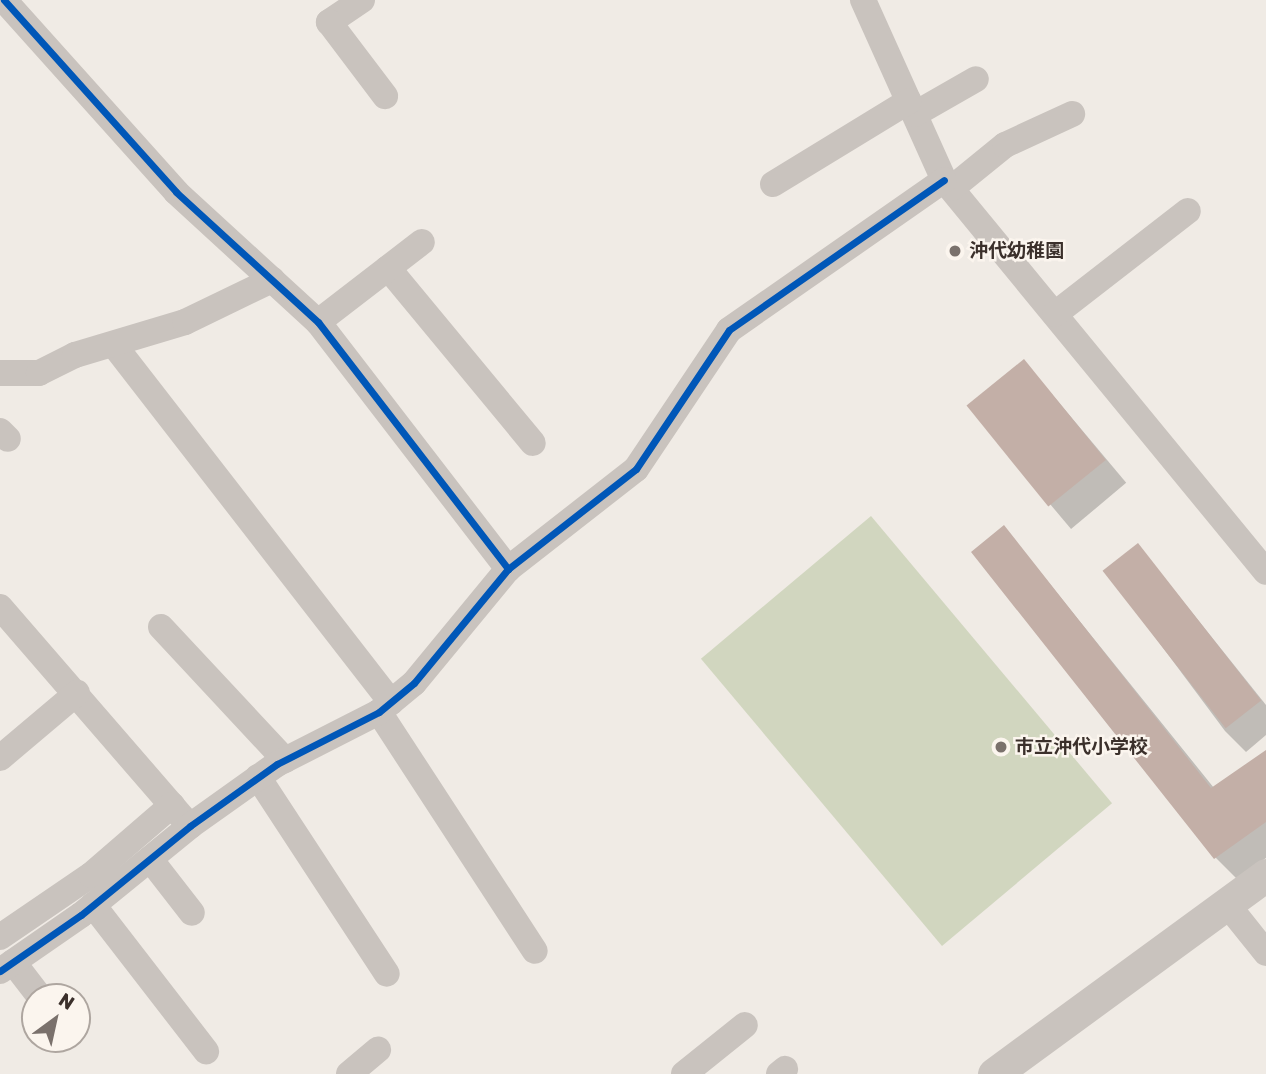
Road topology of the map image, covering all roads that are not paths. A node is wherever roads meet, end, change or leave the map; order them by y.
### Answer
1 (4, 0) edge
2 (362, 0) edge
3 (863, 0) edge
4 (976, 79) dead end
5 (384, 96) dead end
6 (912, 107) junction
7 (1072, 114) dead end
8 (773, 184) dead end
9 (948, 184) junction
10 (1188, 211) dead end
11 (422, 242) dead end
12 (388, 268) junction
13 (272, 280) junction
14 (1055, 314) junction
15 (317, 322) junction
16 (114, 345) junction
17 (0, 373) edge
18 (533, 443) dead end
19 (508, 569) junction
20 (1266, 572) edge
21 (0, 607) edge
22 (161, 626) dead end
23 (77, 693) junction
24 (385, 707) junction
25 (0, 758) edge
26 (285, 760) junction
27 (258, 777) junction
28 (172, 805) junction
29 (190, 826) junction
30 (150, 859) junction
31 (1266, 875) edge
32 (1226, 902) junction
33 (93, 905) junction
34 (192, 913) dead end
35 (0, 937) edge
36 (535, 951) dead end
37 (1266, 953) edge
38 (6, 966) edge
39 (387, 974) dead end
40 (25, 983) edge
41 (745, 1025) dead end
42 (378, 1050) dead end
43 (206, 1051) dead end
44 (996, 1073) edge
45 (349, 1074) edge
46 (684, 1074) edge

1 - 13 street
2 - 5 street
3 - 6 street
4 - 6 street
6 - 8 street
6 - 9 street
7 - 9 street
9 - 14 street
9 - 19 street
10 - 14 street
11 - 12 street
12 - 15 street
12 - 18 street
13 - 15 street
13 - 16 street
14 - 20 street
15 - 19 street
16 - 17 street
16 - 24 street
19 - 24 street
21 - 23 street
22 - 26 street
23 - 25 street
23 - 28 street
24 - 26 street
24 - 36 street
26 - 27 street
27 - 29 street
27 - 39 street
28 - 29 street
28 - 35 street
29 - 30 street
30 - 33 street
30 - 34 street
31 - 32 street
32 - 37 street
32 - 44 street
33 - 38 street
33 - 43 street
38 - 40 street
41 - 46 street
42 - 45 street

